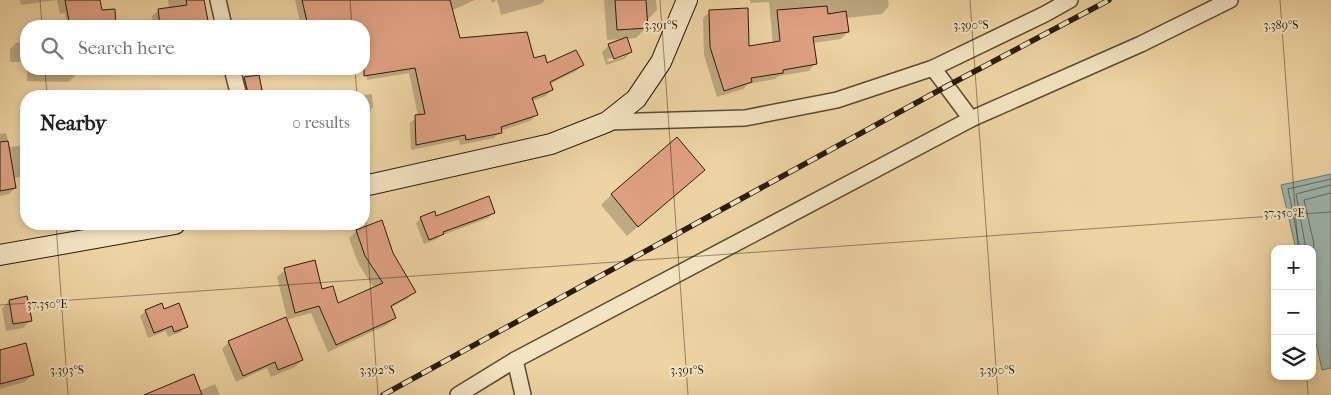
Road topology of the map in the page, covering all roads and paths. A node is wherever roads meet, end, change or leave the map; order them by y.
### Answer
1 (218, 0) edge
2 (687, 0) edge
3 (1070, 0) edge
4 (1230, 0) edge
5 (223, 20) edge
6 (933, 68) junction
7 (234, 75) edge
8 (237, 90) edge
9 (971, 119) junction
10 (607, 122) junction
11 (370, 185) edge
12 (141, 230) edge
13 (0, 255) edge
14 (515, 360) junction
15 (458, 395) edge
16 (523, 395) edge

1 - 5 street
2 - 10 street
3 - 6 street
4 - 9 street
6 - 9 street
6 - 10 street
7 - 8 street
9 - 14 street
10 - 11 street
12 - 13 street
14 - 15 street
14 - 16 street

